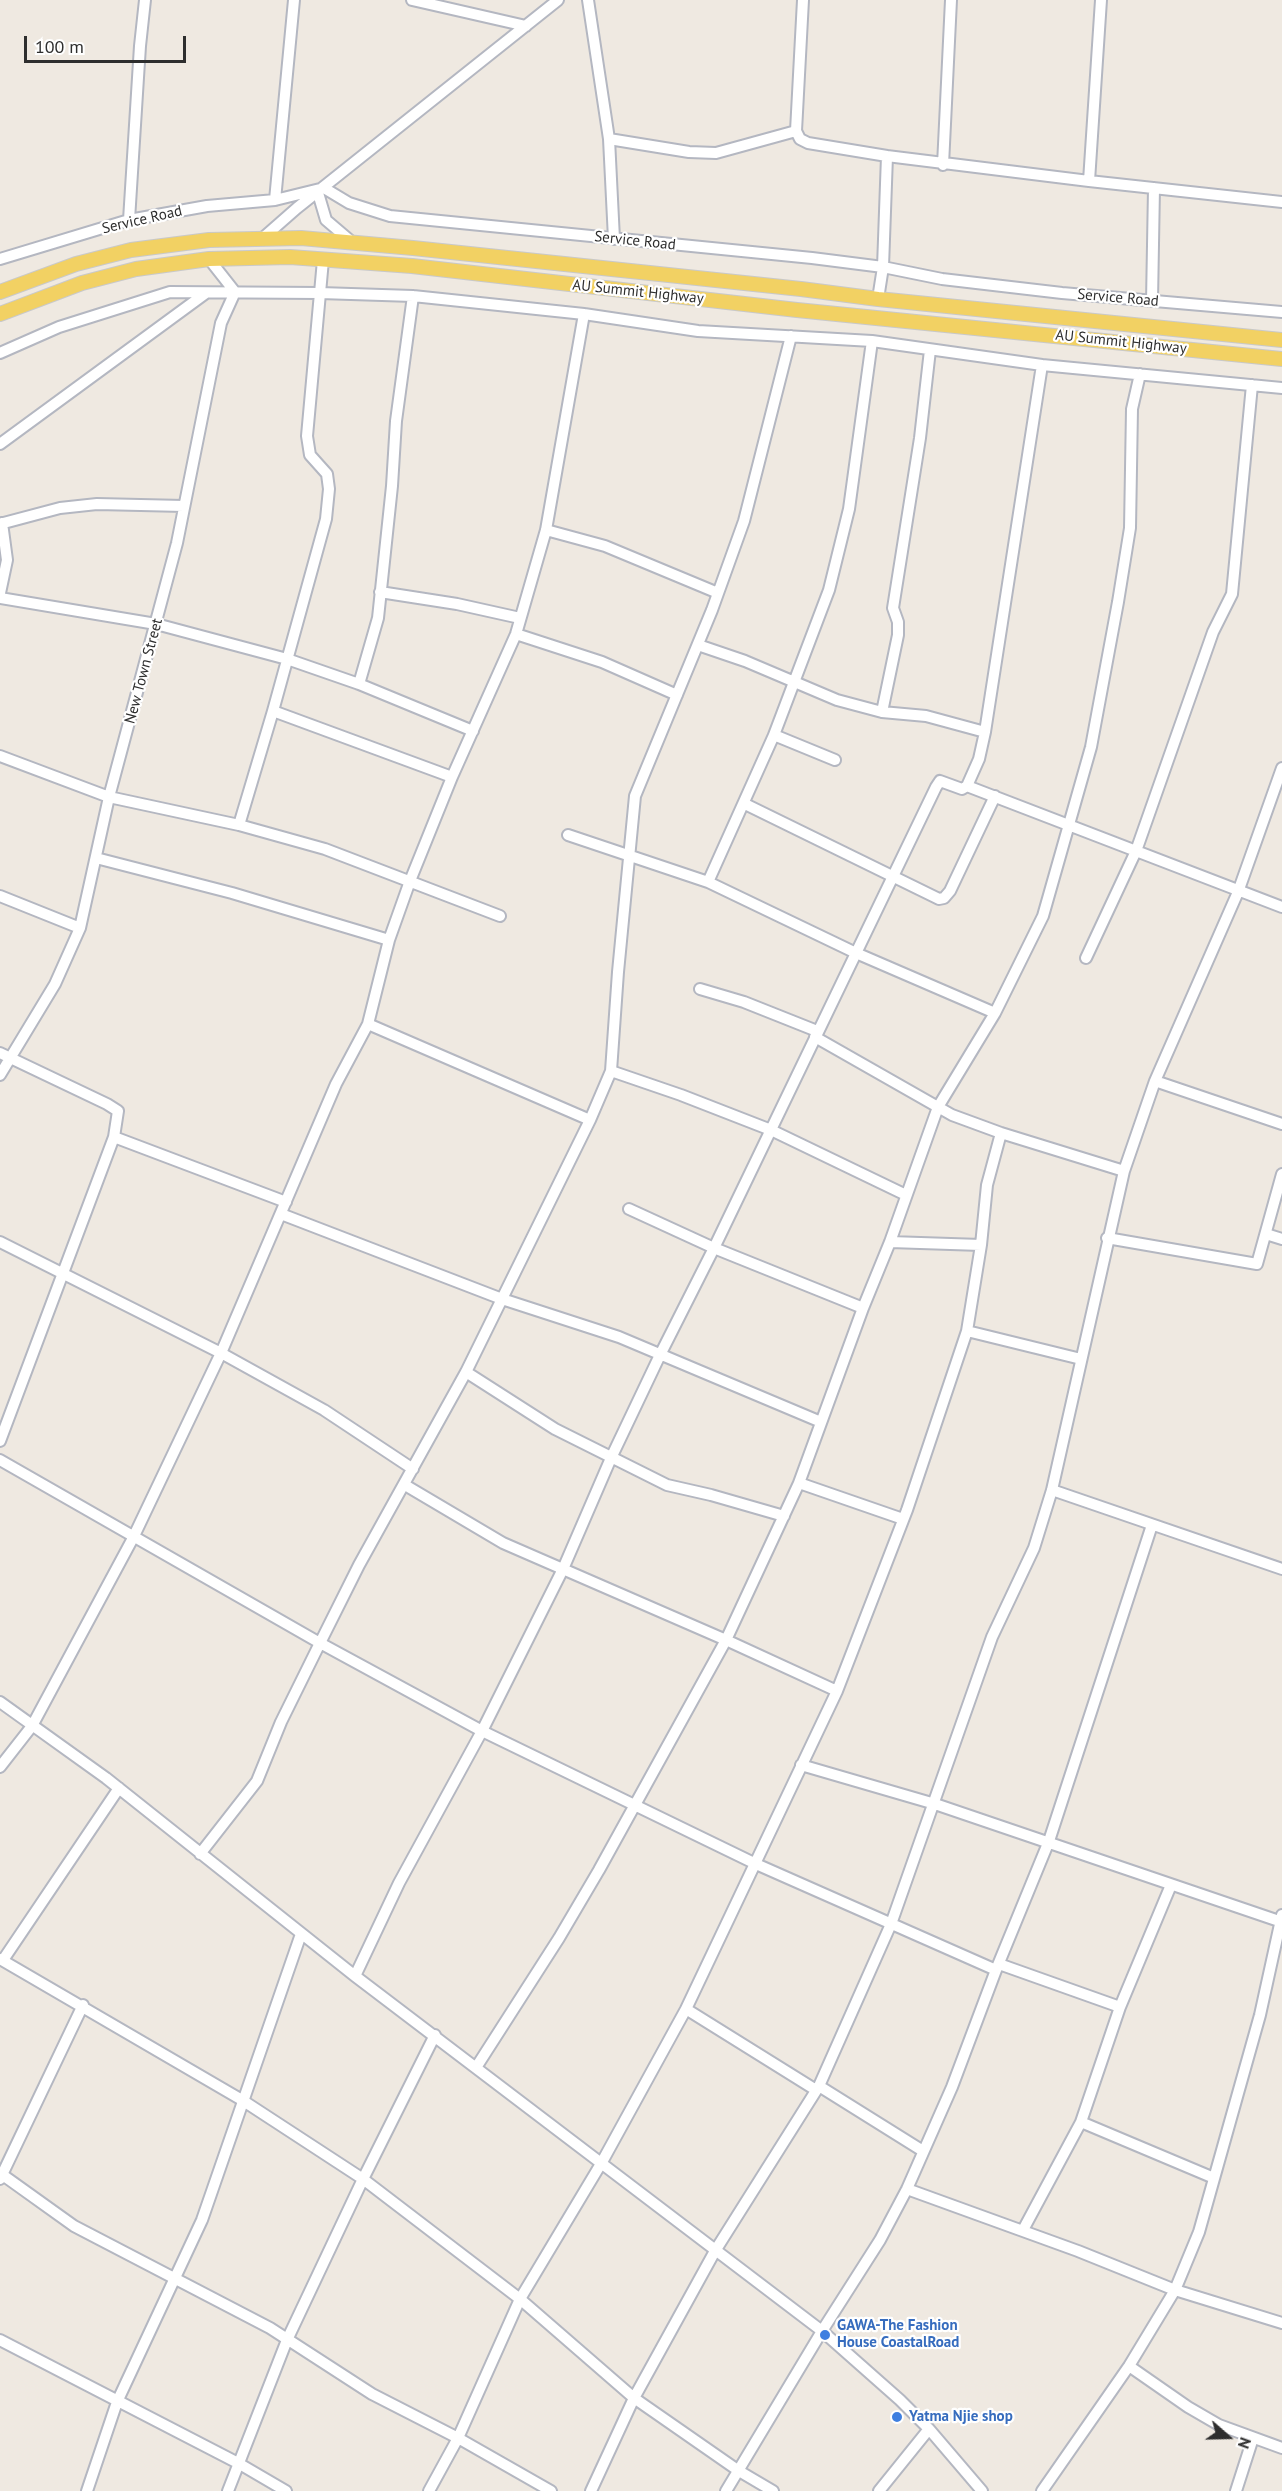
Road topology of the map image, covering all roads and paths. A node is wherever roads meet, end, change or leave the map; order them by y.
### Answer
1 (145, 0) edge
2 (294, 0) edge
3 (412, 0) edge
4 (558, 0) edge
5 (588, 0) edge
6 (803, 0) edge
7 (951, 0) edge
8 (1101, 0) edge
9 (526, 26) junction
10 (796, 131) junction
11 (609, 139) junction
12 (887, 156) junction
13 (943, 165) junction
14 (1089, 181) junction
15 (1154, 188) junction
16 (321, 191) junction
17 (275, 200) junction
18 (1282, 202) edge
19 (129, 220) junction
20 (264, 237) junction
21 (614, 239) junction
22 (354, 243) junction
23 (0, 259) edge
24 (209, 259) junction
25 (323, 260) junction
26 (882, 267) junction
27 (0, 292) edge
28 (235, 292) junction
29 (206, 293) junction
30 (320, 293) junction
31 (413, 296) junction
32 (878, 299) junction
33 (1152, 302) junction
34 (1282, 312) edge
35 (0, 314) edge
36 (584, 314) junction
37 (791, 336) junction
38 (1282, 340) edge
39 (872, 341) junction
40 (930, 350) junction
41 (0, 353) edge
42 (1282, 359) edge
43 (1042, 365) junction
44 (1140, 374) junction
45 (1252, 385) junction
46 (1282, 388) edge
47 (0, 444) edge
48 (184, 506) junction
49 (1, 523) edge
50 (546, 530) junction
51 (380, 592) junction
52 (0, 593) edge
53 (718, 593) junction
54 (0, 598) edge
55 (520, 618) junction
56 (156, 624) junction
57 (516, 634) junction
58 (698, 645) junction
59 (287, 659) junction
60 (794, 683) junction
61 (359, 684) junction
62 (677, 695) junction
63 (273, 711) junction
64 (882, 712) junction
65 (473, 731) junction
66 (985, 732) junction
67 (774, 735) junction
68 (0, 756) edge
69 (836, 760) dead end
70 (1282, 768) edge
71 (452, 777) junction
72 (967, 786) junction
73 (995, 796) junction
74 (110, 797) junction
75 (745, 804) junction
76 (1071, 824) junction
77 (239, 825) junction
78 (568, 835) dead end
79 (1136, 850) junction
80 (630, 855) junction
81 (96, 858) junction
82 (892, 877) junction
83 (410, 881) junction
84 (708, 882) junction
85 (1238, 892) junction
86 (0, 896) edge
87 (1282, 907) edge
88 (500, 916) dead end
89 (80, 928) junction
90 (389, 940) junction
91 (856, 953) junction
92 (1086, 958) dead end
93 (700, 989) dead end
94 (995, 1013) junction
95 (368, 1024) junction
96 (816, 1034) junction
97 (5, 1054) edge
98 (611, 1071) junction
99 (0, 1075) edge
100 (1155, 1082) junction
101 (938, 1107) junction
102 (590, 1120) junction
103 (1282, 1124) edge
104 (771, 1130) junction
105 (1001, 1133) junction
106 (114, 1137) junction
107 (1124, 1171) junction
108 (1282, 1174) edge
109 (906, 1195) junction
110 (286, 1202) junction
111 (629, 1209) dead end
112 (281, 1214) junction
113 (1266, 1234) junction
114 (1107, 1238) junction
115 (1282, 1239) edge
116 (0, 1242) edge
117 (891, 1242) junction
118 (981, 1245) junction
119 (714, 1248) junction
120 (64, 1273) junction
121 (502, 1299) junction
122 (863, 1308) junction
123 (967, 1331) junction
124 (221, 1353) junction
125 (660, 1355) junction
126 (1081, 1359) junction
127 (466, 1372) junction
128 (821, 1422) junction
129 (0, 1441) edge
130 (611, 1458) junction
131 (0, 1460) edge
132 (413, 1469) junction
133 (799, 1483) junction
134 (405, 1485) junction
135 (1052, 1490) junction
136 (784, 1516) junction
137 (903, 1519) junction
138 (1152, 1525) junction
139 (133, 1538) junction
140 (563, 1569) junction
141 (1282, 1569) edge
142 (726, 1640) junction
143 (320, 1643) junction
144 (837, 1691) junction
145 (0, 1702) edge
146 (32, 1726) junction
147 (482, 1731) junction
148 (801, 1765) junction
149 (0, 1767) edge
150 (119, 1788) junction
151 (635, 1804) junction
152 (935, 1804) junction
153 (1050, 1841) junction
154 (200, 1854) junction
155 (756, 1864) junction
156 (1171, 1885) junction
157 (1282, 1920) edge
158 (891, 1924) junction
159 (301, 1934) junction
160 (2, 1960) edge
161 (998, 1967) junction
162 (355, 1976) junction
163 (83, 2006) junction
164 (1120, 2007) junction
165 (686, 2009) junction
166 (435, 2035) junction
167 (477, 2066) junction
168 (818, 2088) junction
169 (242, 2100) junction
170 (1081, 2122) junction
171 (923, 2151) junction
172 (602, 2162) junction
173 (1, 2176) edge
174 (1214, 2178) junction
175 (363, 2180) junction
176 (907, 2189) junction
177 (1023, 2230) junction
178 (715, 2251) junction
179 (174, 2277) junction
180 (1175, 2290) junction
181 (520, 2299) junction
182 (1282, 2323) edge
183 (822, 2331) junction
184 (0, 2340) edge
185 (287, 2340) junction
186 (1128, 2366) junction
187 (634, 2398) junction
188 (117, 2402) junction
189 (929, 2429) junction
190 (458, 2438) junction
191 (1253, 2438) junction
192 (1282, 2448) edge
193 (238, 2463) junction
194 (739, 2471) junction
195 (87, 2491) edge
196 (228, 2491) edge
197 (286, 2491) edge
198 (429, 2491) edge
199 (550, 2491) edge
200 (591, 2491) edge
201 (726, 2491) edge
202 (773, 2491) edge
203 (879, 2491) edge
204 (982, 2491) edge
205 (1042, 2491) edge
206 (1236, 2491) edge

1 - 19 street
2 - 17 street
3 - 9 street
4 - 9 street
5 - 11 street
6 - 10 street
7 - 13 street
8 - 14 street
9 - 16 street
10 - 11 street
10 - 12 street
11 - 21 street
12 - 13 street
12 - 26 street
13 - 14 street
14 - 15 street
15 - 18 street
15 - 33 street
16 - 17 street, Service Road
16 - 20 street
16 - 21 street, Service Road
16 - 22 street
17 - 19 street, Service Road
19 - 23 street, Service Road
20 - 22 main road, AU Summit Highway
20 - 27 main road, AU Summit Highway
21 - 26 street, Service Road
22 - 32 main road, AU Summit Highway
24 - 25 main road, AU Summit Highway
24 - 28 street
24 - 35 main road, AU Summit Highway
25 - 30 street
25 - 42 main road, AU Summit Highway
26 - 32 street
26 - 33 street, Service Road
28 - 29 street
28 - 30 street
28 - 48 street, New Town Street
29 - 41 street
29 - 47 street
30 - 31 street
30 - 59 street
31 - 36 street
31 - 51 street
32 - 38 main road, AU Summit Highway
33 - 34 street, Service Road
36 - 37 street
36 - 50 street
37 - 39 street
37 - 53 street
39 - 40 street
39 - 60 street
40 - 43 street
40 - 64 street
43 - 44 street
43 - 66 street
44 - 45 street
44 - 76 street
45 - 46 street
45 - 79 street
48 - 49 street
48 - 56 street, New Town Street
49 - 52 street
50 - 53 street
50 - 55 street
51 - 55 street
51 - 61 street
53 - 58 street
54 - 56 street
55 - 57 street
56 - 59 street
56 - 74 street, New Town Street
57 - 62 street
57 - 65 street
58 - 60 street
58 - 62 street
59 - 61 street
59 - 63 street
60 - 64 street
60 - 67 street
61 - 65 street
62 - 80 street
63 - 71 street
63 - 77 street
64 - 66 street
65 - 71 street
66 - 72 street
67 - 69 street
67 - 75 street
68 - 74 street
70 - 85 street
71 - 83 street
72 - 73 street
72 - 82 street
73 - 76 street
73 - 82 street
74 - 77 street
74 - 81 street, New Town Street
75 - 82 street
75 - 84 street
76 - 79 street
76 - 94 street
77 - 83 street
78 - 80 street
79 - 85 street
79 - 92 street
80 - 84 street
80 - 98 street
81 - 89 street, New Town Street
81 - 90 street
82 - 91 street
83 - 88 street
83 - 90 street
84 - 91 street
85 - 87 street
85 - 100 street
86 - 89 street
89 - 97 street, New Town Street
90 - 95 street
91 - 94 street
91 - 96 street
93 - 96 street
94 - 101 street
95 - 102 street
95 - 110 street
96 - 101 street
96 - 104 street
97 - 99 street, New Town Street
97 - 106 street
98 - 102 street
98 - 104 street
100 - 103 street
100 - 107 street
101 - 105 street
101 - 109 street
102 - 121 street
104 - 109 street
104 - 119 street
105 - 107 street
105 - 118 street
106 - 110 street
106 - 120 street
107 - 114 street
108 - 113 street
109 - 117 street
110 - 112 street
111 - 119 street
112 - 121 street
112 - 124 street
113 - 114 street
113 - 115 street
114 - 126 street
116 - 120 street
117 - 118 street
117 - 122 street
118 - 123 street
119 - 122 street
119 - 125 street
120 - 124 street
120 - 129 street
121 - 125 street
121 - 127 street
122 - 128 street
123 - 126 street
123 - 137 street
124 - 132 street
124 - 139 street
125 - 128 street
125 - 130 street
126 - 135 street
127 - 130 street
127 - 132 street
128 - 133 street
130 - 136 street
130 - 140 street
131 - 139 street
132 - 134 street
133 - 136 street
133 - 137 street
134 - 140 street
134 - 143 street
135 - 138 street
135 - 152 street
136 - 142 street
137 - 144 street
138 - 141 street
138 - 153 street
139 - 143 street
139 - 146 street
140 - 142 street
140 - 147 street
142 - 144 street
142 - 151 street
143 - 147 street
143 - 154 street
144 - 148 street
145 - 146 street
146 - 149 street
146 - 150 street
147 - 151 street
147 - 162 street
148 - 152 street
148 - 155 street
150 - 154 street
150 - 160 street
151 - 155 street
151 - 167 street
152 - 153 street
152 - 158 street
153 - 156 street
153 - 161 street
154 - 159 street
155 - 158 street
155 - 165 street
156 - 157 street
156 - 164 street
157 - 174 street
158 - 161 street
158 - 168 street
159 - 162 street
159 - 169 street
160 - 163 street
161 - 164 street
161 - 171 street
162 - 166 street
163 - 169 street
163 - 173 street
164 - 170 street
165 - 168 street
165 - 172 street
166 - 167 street
166 - 175 street
167 - 172 street
168 - 171 street
168 - 178 street
169 - 175 street
169 - 179 street
170 - 174 street
170 - 177 street
171 - 176 street
172 - 178 street
172 - 181 street
173 - 179 street
174 - 180 street
175 - 181 street
175 - 185 street
176 - 177 street
176 - 183 street
177 - 180 street
178 - 183 street
178 - 187 street
179 - 185 street
179 - 188 street
180 - 182 street
180 - 186 street
181 - 187 street
181 - 190 street
183 - 189 street
183 - 194 street
184 - 188 street
185 - 190 street
185 - 193 street
186 - 191 street
186 - 205 street
187 - 194 street
187 - 200 street
188 - 193 street
188 - 195 street
189 - 203 street
189 - 204 street
190 - 198 street
190 - 199 street
191 - 192 street
191 - 206 street
193 - 196 street
193 - 197 street
194 - 201 street
194 - 202 street

